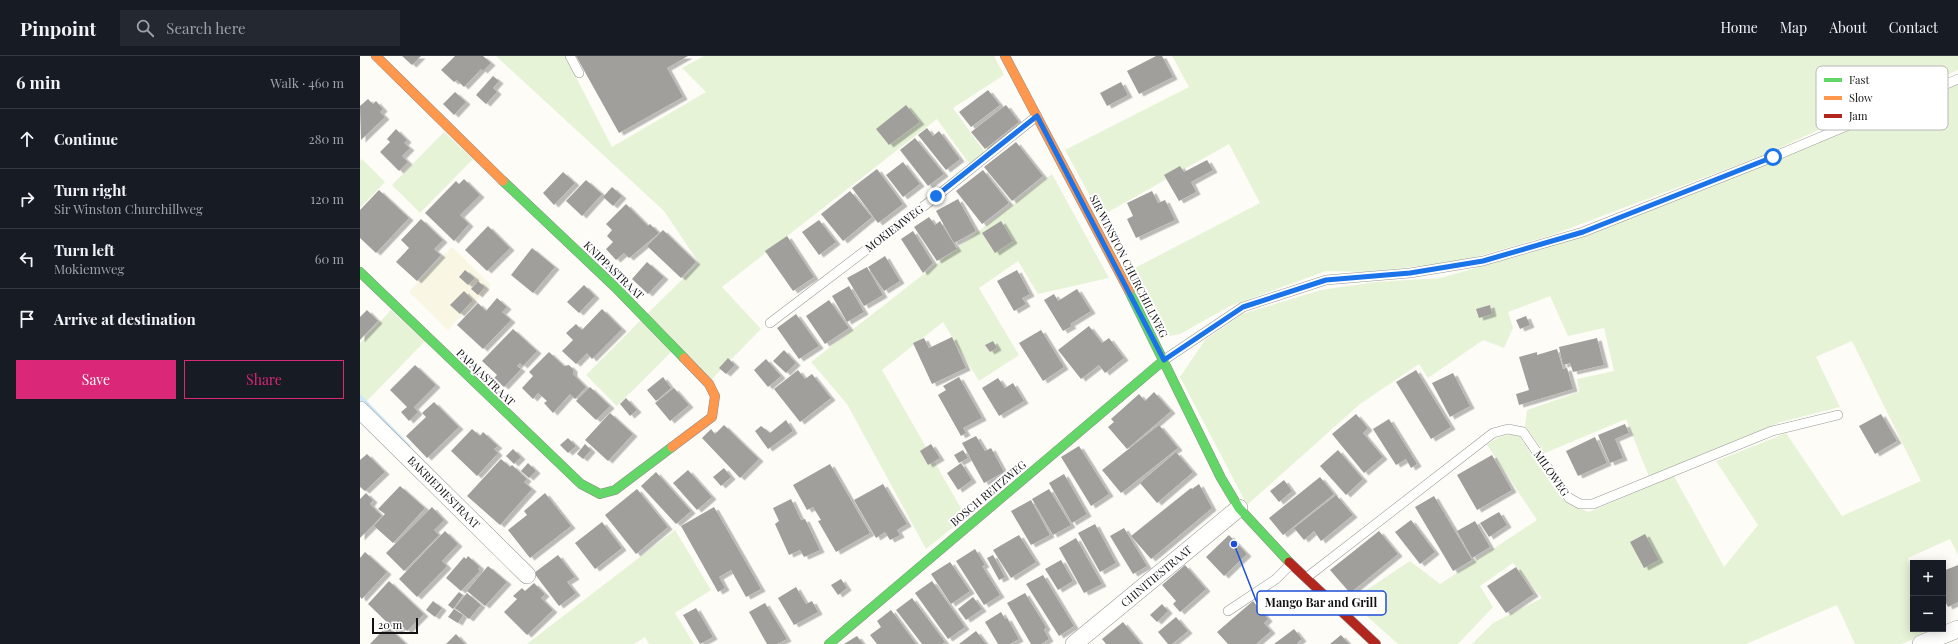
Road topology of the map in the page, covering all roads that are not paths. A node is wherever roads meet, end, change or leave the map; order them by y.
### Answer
1 (376, 56) edge
2 (570, 56) edge
3 (1005, 56) edge
4 (579, 73) dead end
5 (1958, 79) edge
6 (1948, 83) edge
7 (1037, 116) junction
8 (1837, 130) edge
9 (360, 272) edge
10 (770, 323) dead end
11 (1164, 360) junction
12 (360, 410) edge
13 (1838, 415) dead end
14 (600, 494) joint
15 (1239, 508) junction
16 (1291, 564) junction
17 (527, 575) dead end
18 (1306, 578) junction
19 (1228, 611) dead end
20 (1958, 629) edge
21 (829, 644) edge
22 (1074, 644) edge
23 (1376, 644) edge
24 (1921, 644) edge

1 - 14 street, KNIPPASTRAAT
2 - 4 lane
3 - 7 street, SIR WINSTON CHURCHILLWEG
5 - 6 lane
7 - 10 lane, MOKIEMWEG
7 - 11 street, SIR WINSTON CHURCHILLWEG
8 - 11 lane
9 - 14 street, PAPAJASTRAAT
11 - 15 street, SIR WINSTON CHURCHILLWEG
11 - 21 street, BOSCH REITZWEG
12 - 17 street, BAKRIEDIESTRAAT
13 - 18 lane, MILOWEG
15 - 16 street, SIR WINSTON CHURCHILLWEG
15 - 22 street, CHINITIESTRAAT
16 - 18 street, SIR WINSTON CHURCHILLWEG
16 - 19 lane
18 - 23 street, SIR WINSTON CHURCHILLWEG
20 - 24 street

